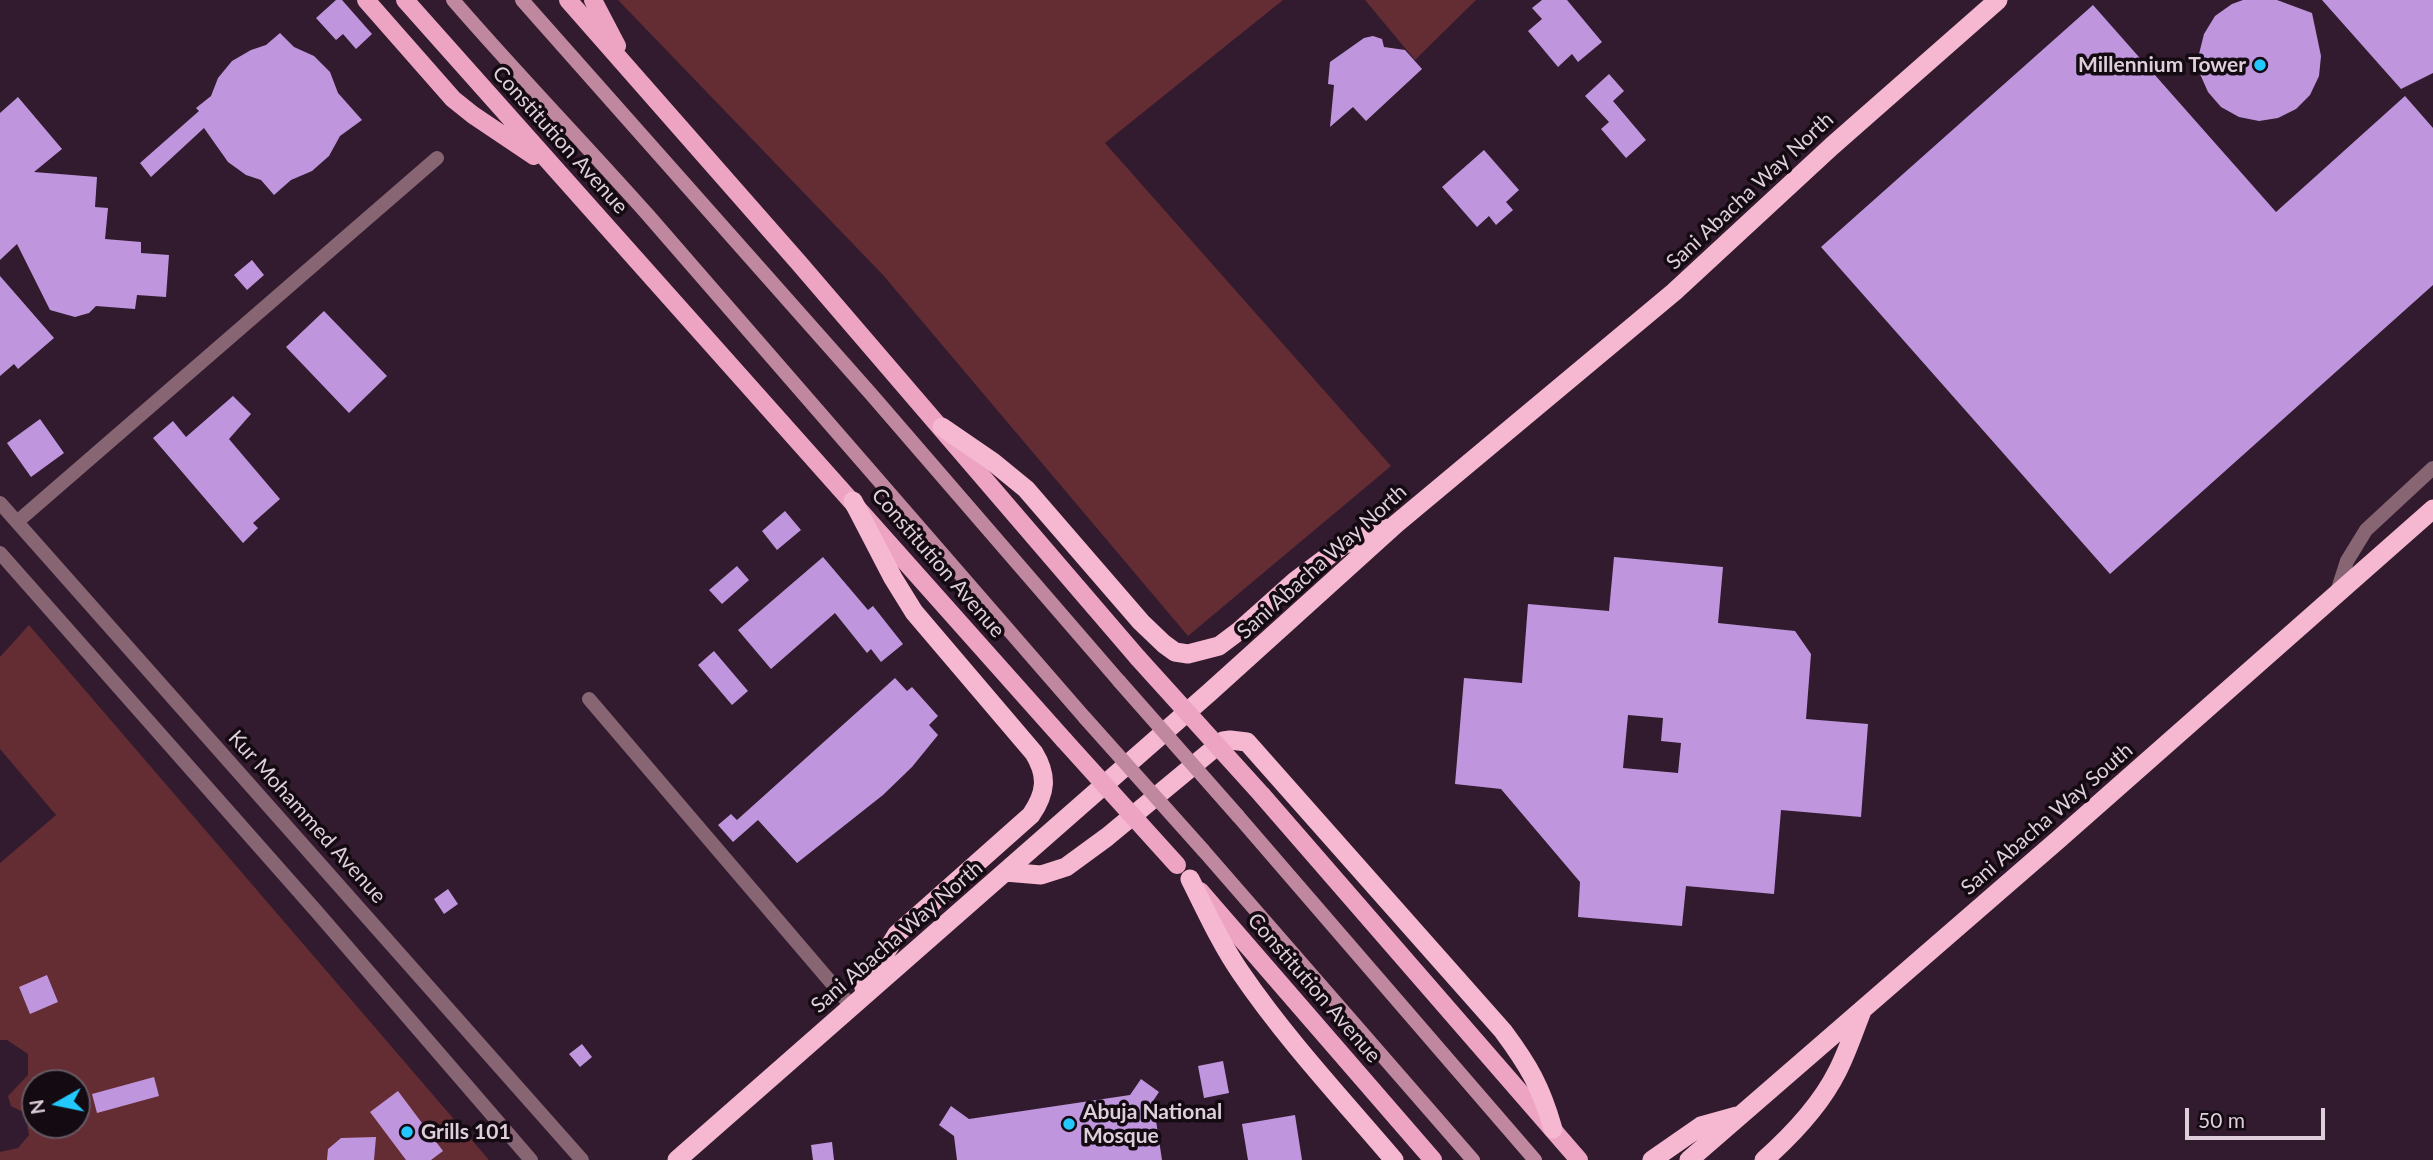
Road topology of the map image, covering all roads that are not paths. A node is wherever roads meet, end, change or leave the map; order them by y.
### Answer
1 (366, 0) edge
2 (405, 0) edge
3 (453, 0) edge
4 (522, 0) edge
5 (568, 0) edge
6 (593, 0) edge
7 (1998, 0) edge
8 (631, 71) junction
9 (437, 158) dead end
10 (563, 177) junction
11 (942, 427) junction
12 (2433, 468) edge
13 (853, 501) junction
14 (0, 503) edge
15 (2433, 509) edge
16 (17, 522) junction
17 (1396, 524) junction
18 (0, 553) edge
19 (2336, 595) junction
20 (589, 699) dead end
21 (1005, 872) junction
22 (1184, 872) junction
23 (852, 1007) junction
24 (1863, 1008) junction
25 (1741, 1115) junction
26 (1557, 1134) junction
27 (531, 1160) edge
28 (582, 1160) edge
29 (677, 1160) edge
30 (1394, 1160) edge
31 (1433, 1160) edge
32 (1473, 1160) edge
33 (1535, 1160) edge
34 (1579, 1160) edge
35 (1653, 1160) edge
36 (1689, 1160) edge
37 (1764, 1160) edge

1 - 10 main road
2 - 10 main road, Constitution Avenue
3 - 32 main road, Constitution Avenue, bridge
4 - 33 main road, bridge
5 - 8 main road
6 - 8 main road
7 - 17 highway, Sani Abacha Way North
8 - 11 main road
9 - 16 street
10 - 13 main road, Constitution Avenue
11 - 17 highway
11 - 26 main road, bridge
12 - 19 street
13 - 22 main road, Constitution Avenue, bridge
13 - 23 highway
14 - 16 street, Kur Mohammed Avenue
15 - 19 highway, Sani Abacha Way South
16 - 28 street, Kur Mohammed Avenue
17 - 21 highway, Sani Abacha Way North
18 - 27 street
19 - 24 highway, Sani Abacha Way South
20 - 23 street
21 - 23 highway, Sani Abacha Way North
21 - 26 highway
22 - 30 highway
22 - 31 main road, Constitution Avenue
23 - 29 highway, Sani Abacha Way North
24 - 25 highway, Sani Abacha Way South
24 - 37 highway
25 - 35 highway
25 - 36 highway, Sani Abacha Way South
26 - 34 main road

